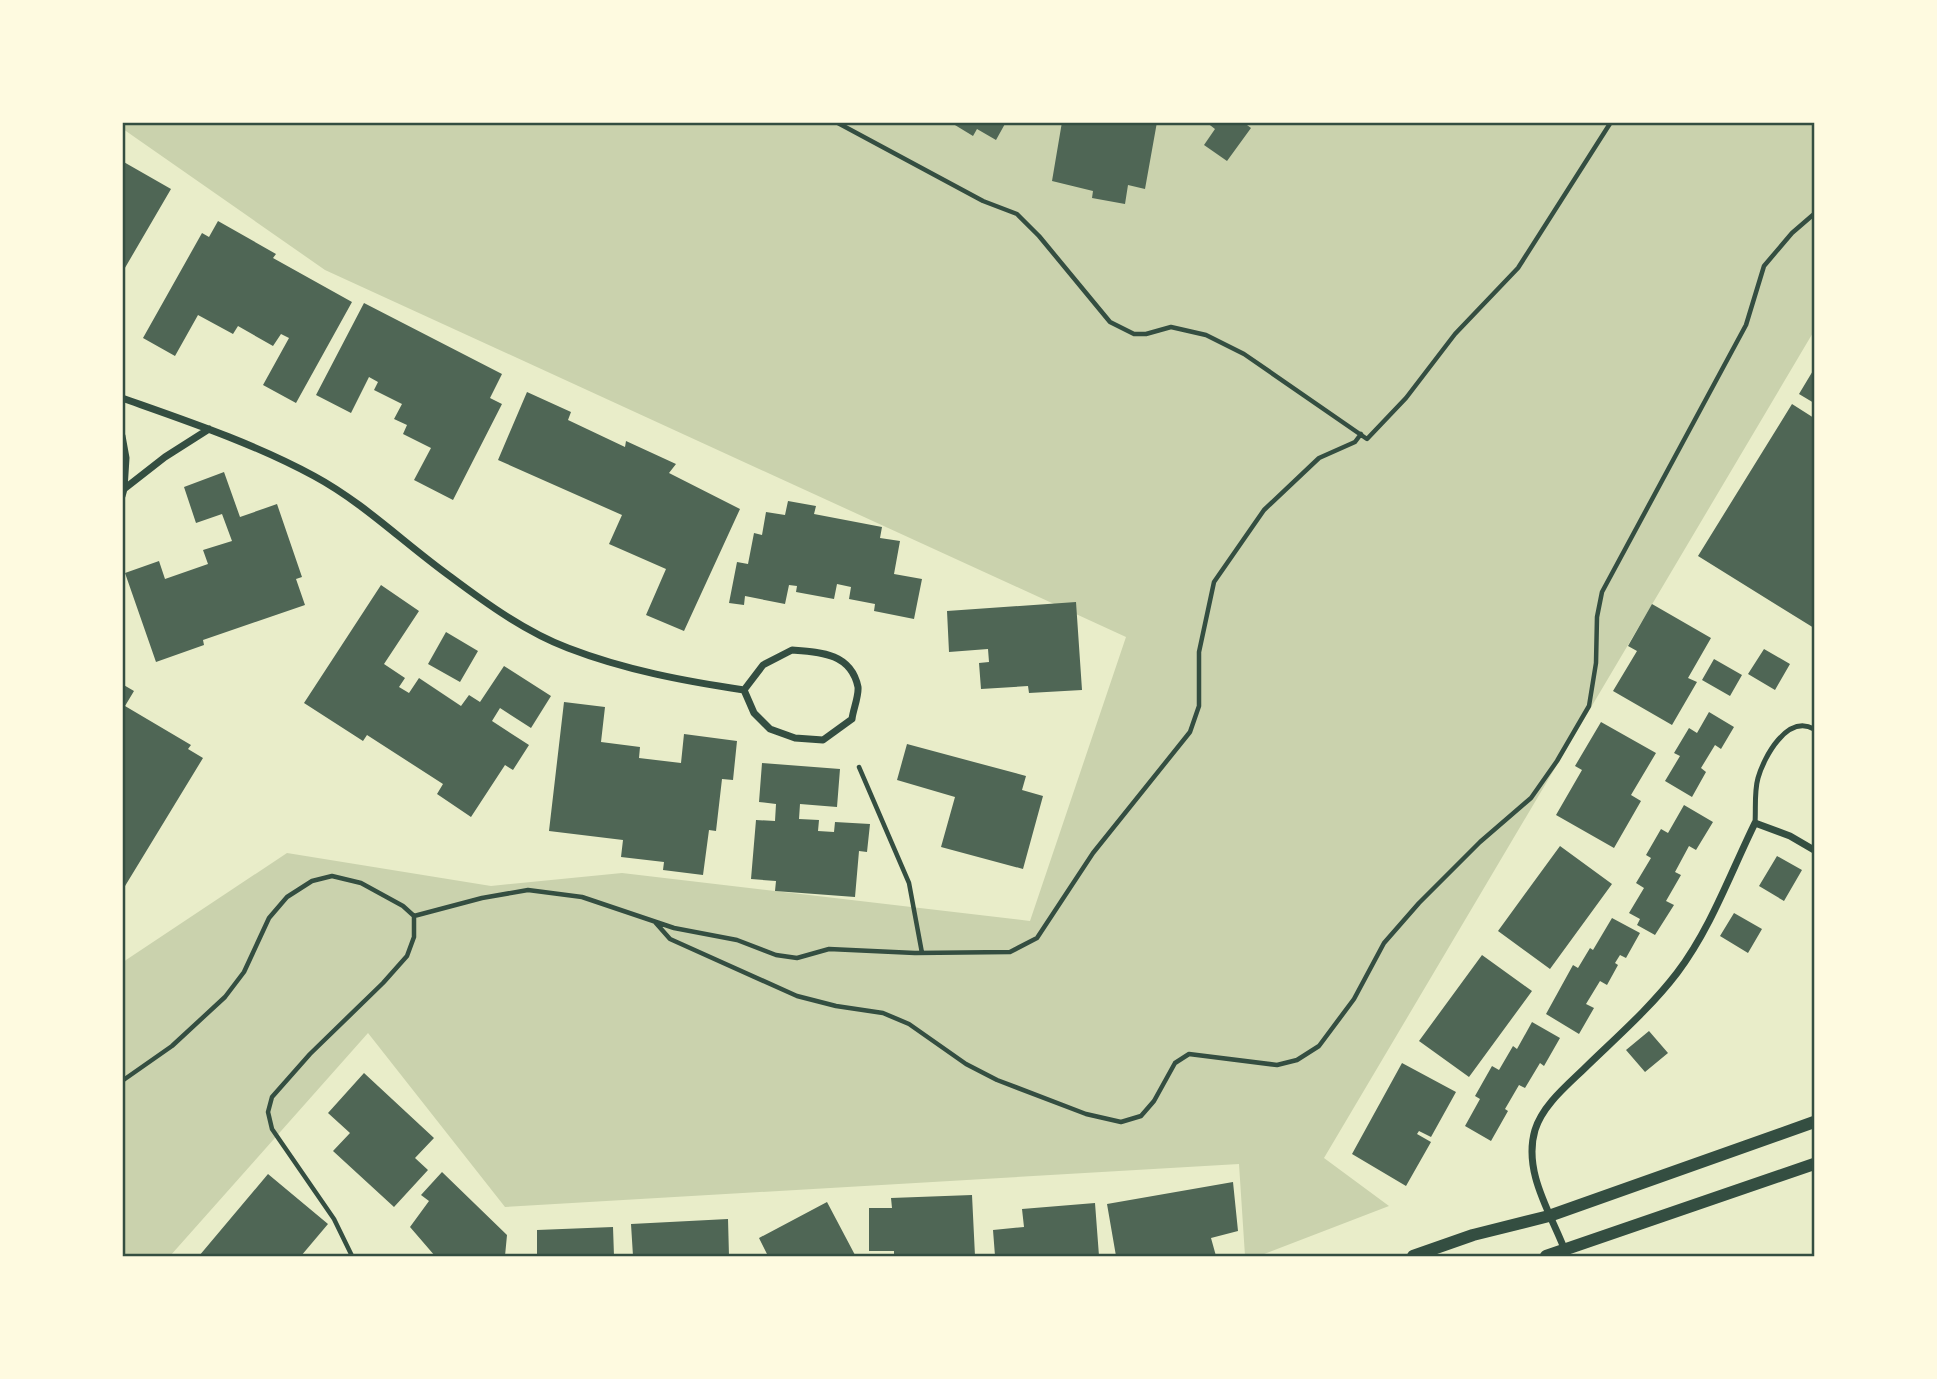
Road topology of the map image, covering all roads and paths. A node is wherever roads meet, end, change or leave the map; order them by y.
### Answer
1 (836, 122) edge
2 (1611, 122) edge
3 (1815, 214) edge
4 (122, 398) edge
5 (209, 429) junction
6 (1361, 434) junction
7 (122, 436) edge
8 (123, 492) edge
9 (744, 690) junction
10 (1815, 729) edge
11 (859, 767) dead end
12 (1755, 823) junction
13 (1815, 850) edge
14 (414, 916) junction
15 (656, 922) junction
16 (922, 953) junction
17 (122, 1081) edge
18 (1815, 1122) edge
19 (1815, 1164) edge
20 (1549, 1216) junction
21 (1567, 1254) edge
22 (352, 1256) edge
23 (1413, 1256) edge
24 (1546, 1256) edge

1 - 6 path
2 - 6 path
3 - 15 path
4 - 5 street
5 - 8 street
5 - 9 street
6 - 16 path
7 - 8 street
9 - 9 street
10 - 12 lane
11 - 16 path
12 - 13 street
12 - 20 street
14 - 15 path
14 - 17 path
14 - 22 path
15 - 16 path
18 - 20 street
19 - 21 street
20 - 21 street
20 - 23 street
21 - 24 street

